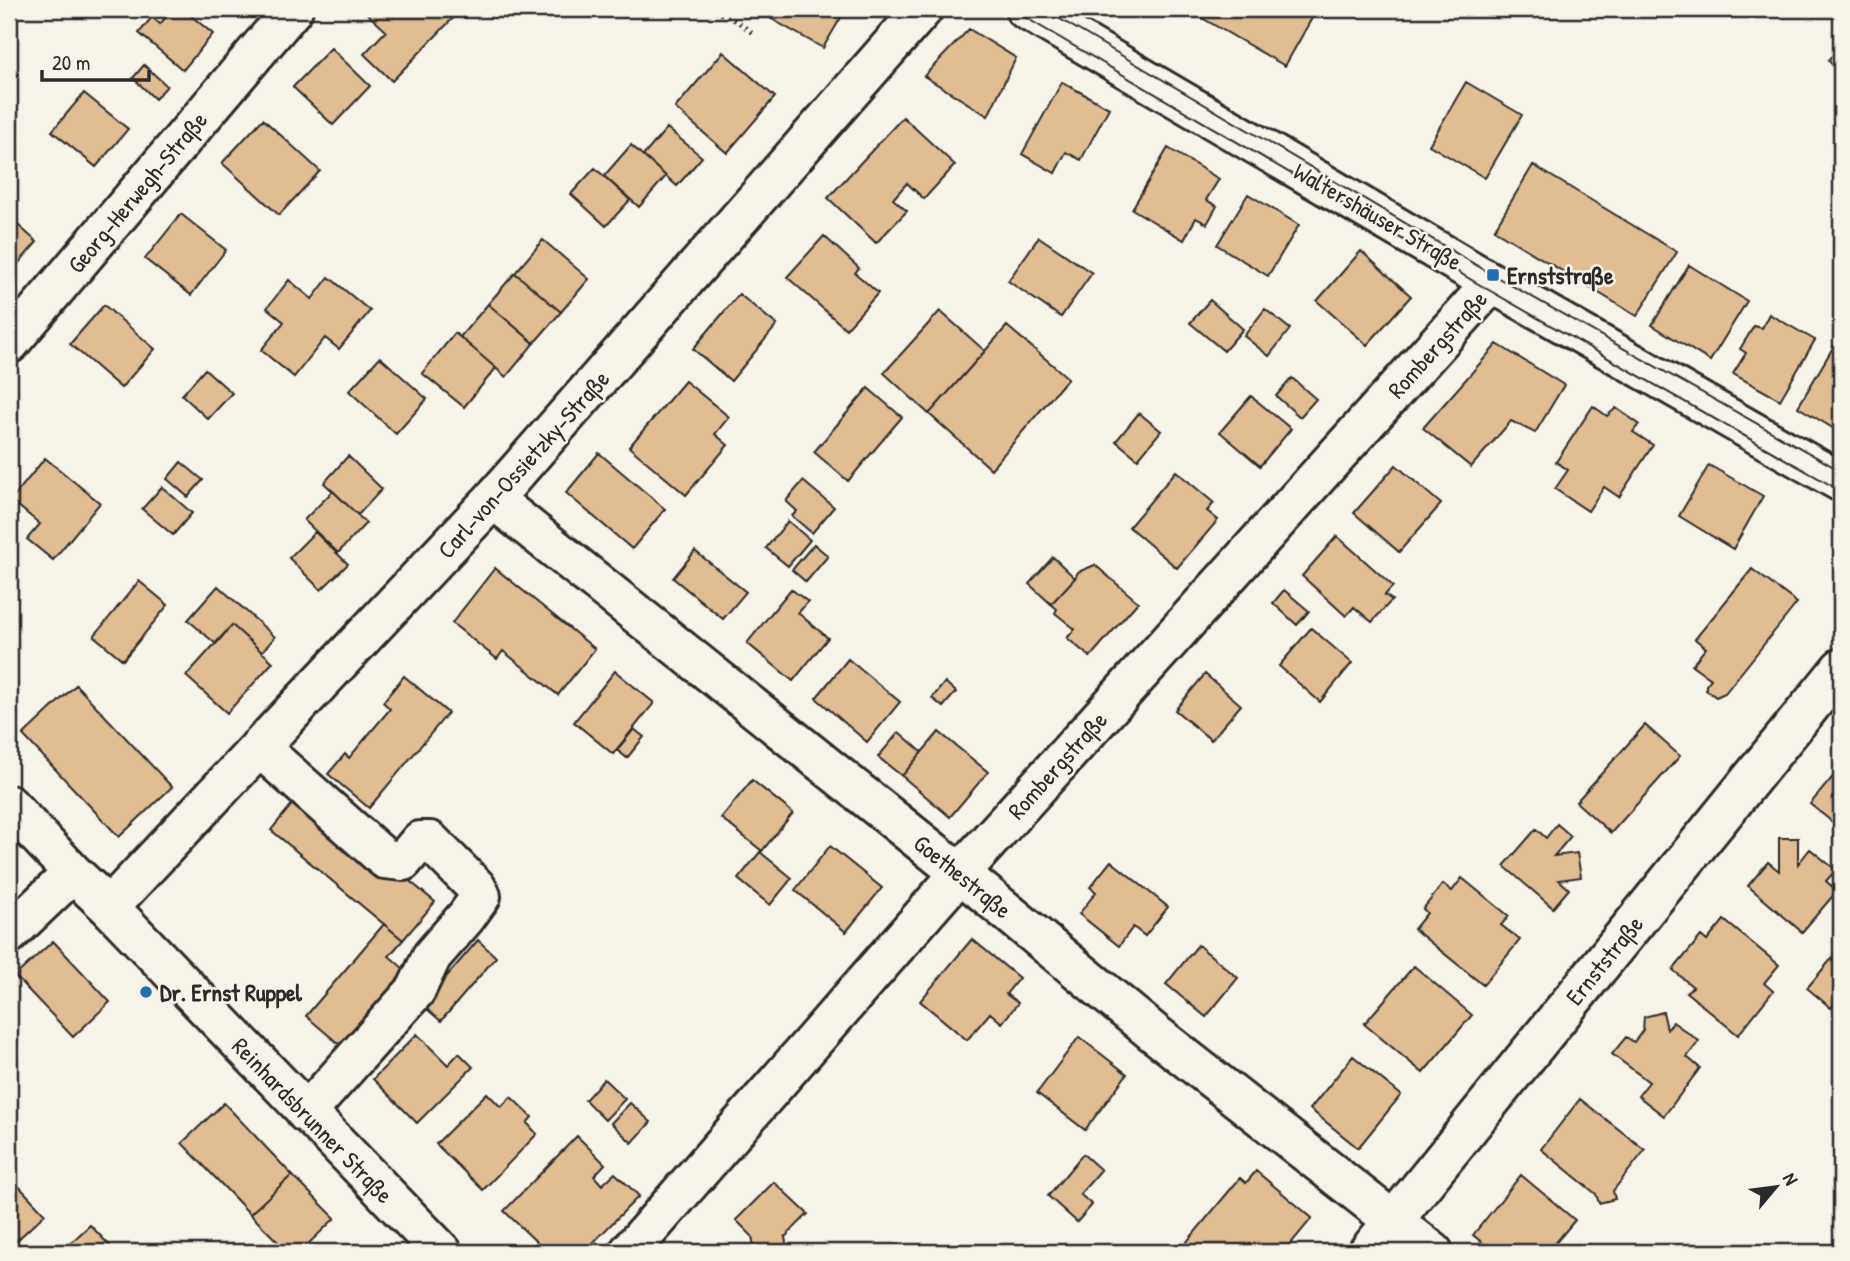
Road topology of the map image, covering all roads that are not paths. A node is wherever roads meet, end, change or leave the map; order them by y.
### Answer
1 (293, 9) edge
2 (923, 9) edge
3 (1025, 9) edge
4 (1492, 283) junction
5 (9, 344) edge
6 (1841, 482) edge
7 (494, 499) junction
8 (1841, 668) edge
9 (260, 747) junction
10 (9, 805) edge
11 (73, 873) junction
12 (960, 873) junction
13 (109, 907) junction
14 (9, 934) edge
15 (306, 1113) junction
16 (1393, 1220) junction
17 (442, 1252) edge
18 (629, 1252) edge
19 (1368, 1252) edge
20 (1433, 1252) edge

1 - 5 street, Georg-Herwegh-Straße
2 - 7 street, Carl-von-Ossietzky-Straße
3 - 4 street, Waltershäuser Straße
4 - 6 street, Waltershäuser Straße
4 - 12 street, Rombergstraße
7 - 9 street, Carl-von-Ossietzky-Straße
7 - 12 street, Goethestraße
8 - 16 street, Ernststraße
9 - 13 street, Carl-von-Ossietzky-Straße
9 - 15 street
10 - 11 street, Reinhardsbrunner Straße
11 - 13 street, Reinhardsbrunner Straße
11 - 14 street
12 - 16 street, Goethestraße
12 - 18 street, Rombergstraße
13 - 15 street, Reinhardsbrunner Straße
15 - 17 street, Reinhardsbrunner Straße
16 - 19 street, Ernststraße
16 - 20 street, Goethestraße

